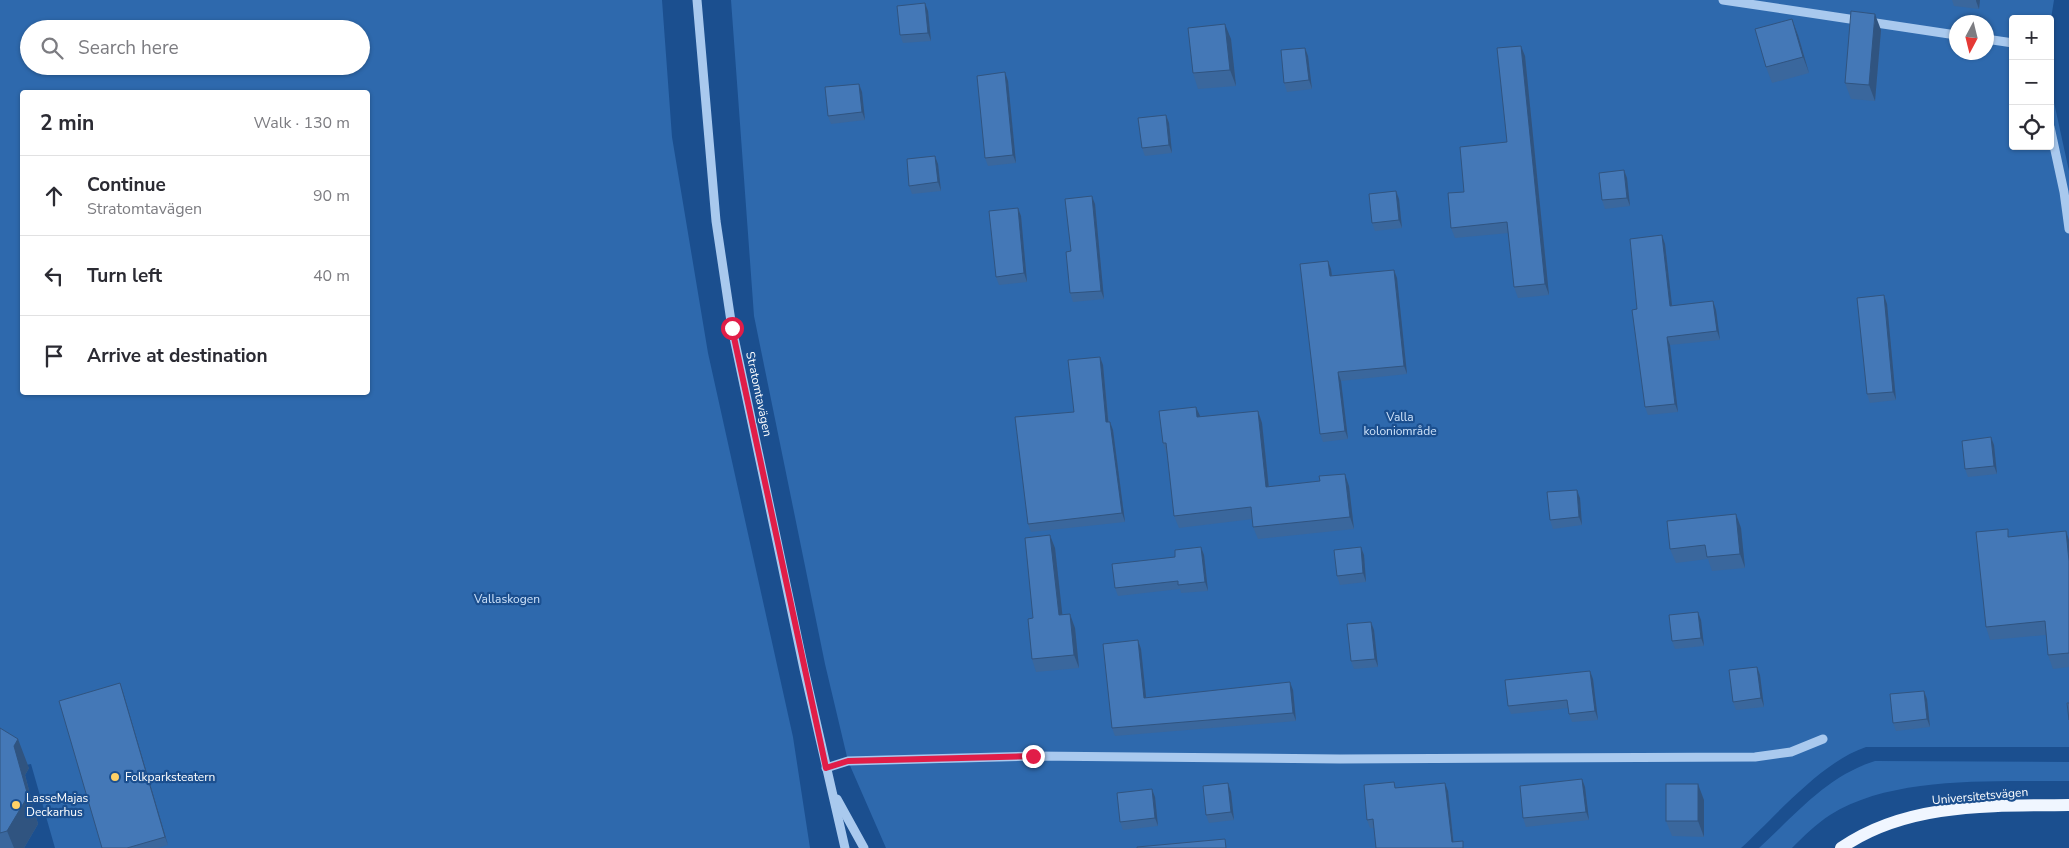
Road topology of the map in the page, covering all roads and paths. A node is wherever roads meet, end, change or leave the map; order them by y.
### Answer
1 (697, 0) edge
2 (1723, 0) edge
3 (1949, 34) edge
4 (1994, 40) edge
5 (2009, 42) edge
6 (2054, 146) edge
7 (2069, 229) edge
8 (1823, 739) dead end
9 (826, 768) junction
10 (831, 788) junction
11 (2069, 805) edge
12 (845, 848) edge
13 (864, 848) edge
14 (1841, 848) edge

1 - 9 street, Stratomtavägen
2 - 3 street
4 - 5 street
6 - 7 street
8 - 9 street
9 - 10 street, Stratomtavägen
10 - 12 street, Stratomtavägen
10 - 13 street, Stratomtavägen
11 - 14 main road, Universitetsvägen

